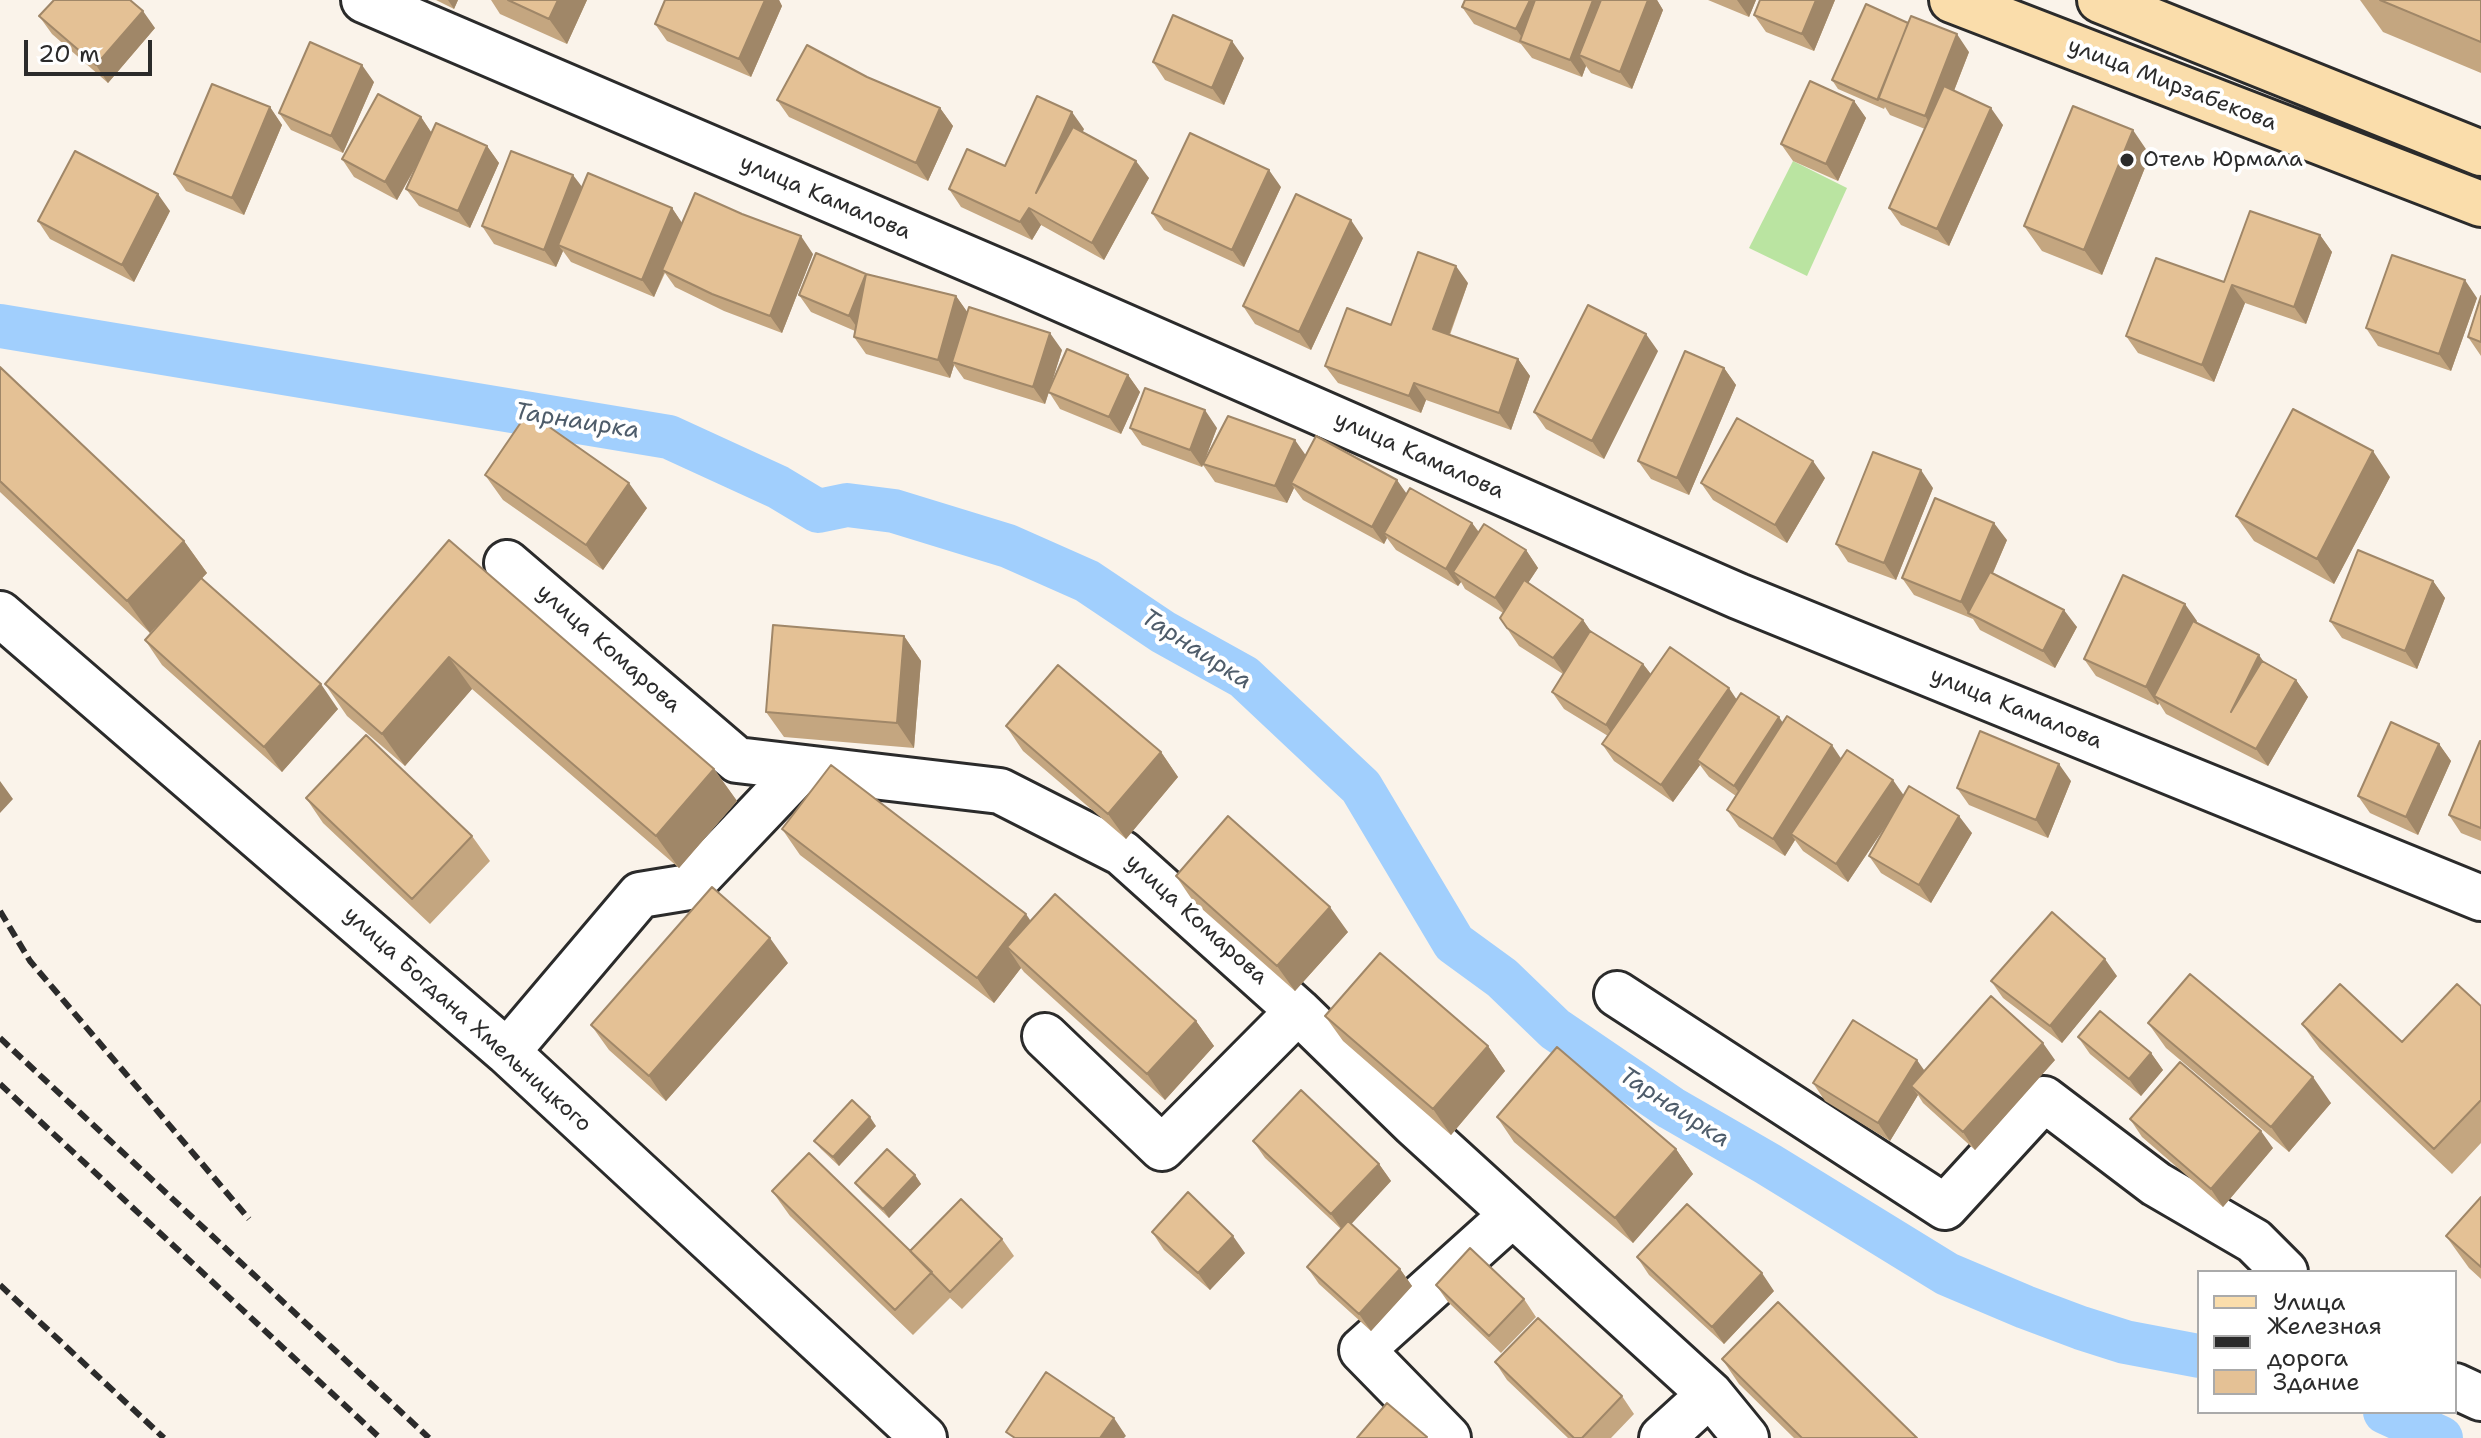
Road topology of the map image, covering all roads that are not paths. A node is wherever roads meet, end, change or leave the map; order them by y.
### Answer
1 (364, 0) edge
2 (1952, 0) edge
3 (2100, 0) edge
4 (2481, 153) edge
5 (2481, 204) edge
6 (507, 563) dead end
7 (0, 614) edge
8 (802, 768) junction
9 (2481, 898) edge
10 (1617, 994) dead end
11 (1298, 1011) junction
12 (1045, 1036) dead end
13 (507, 1052) junction
14 (1513, 1214) junction
15 (2283, 1270) edge
16 (2457, 1387) edge
17 (1710, 1394) junction
18 (2481, 1398) edge
19 (924, 1438) edge
20 (1448, 1438) edge
21 (1662, 1438) edge
22 (1746, 1438) edge

1 - 9 street, улица Камалова
2 - 5 main road, улица Мирзабекова
3 - 4 main road
6 - 8 street, улица Комарова
7 - 13 street, улица Богдана Хмельницкого
8 - 11 street, улица Комарова
8 - 13 street
10 - 15 street
11 - 12 street
11 - 14 street, улица Комарова
13 - 19 street, улица Богдана Хмельницкого
14 - 17 street, улица Комарова
14 - 20 street
16 - 18 street
17 - 21 street
17 - 22 street, улица Комарова

